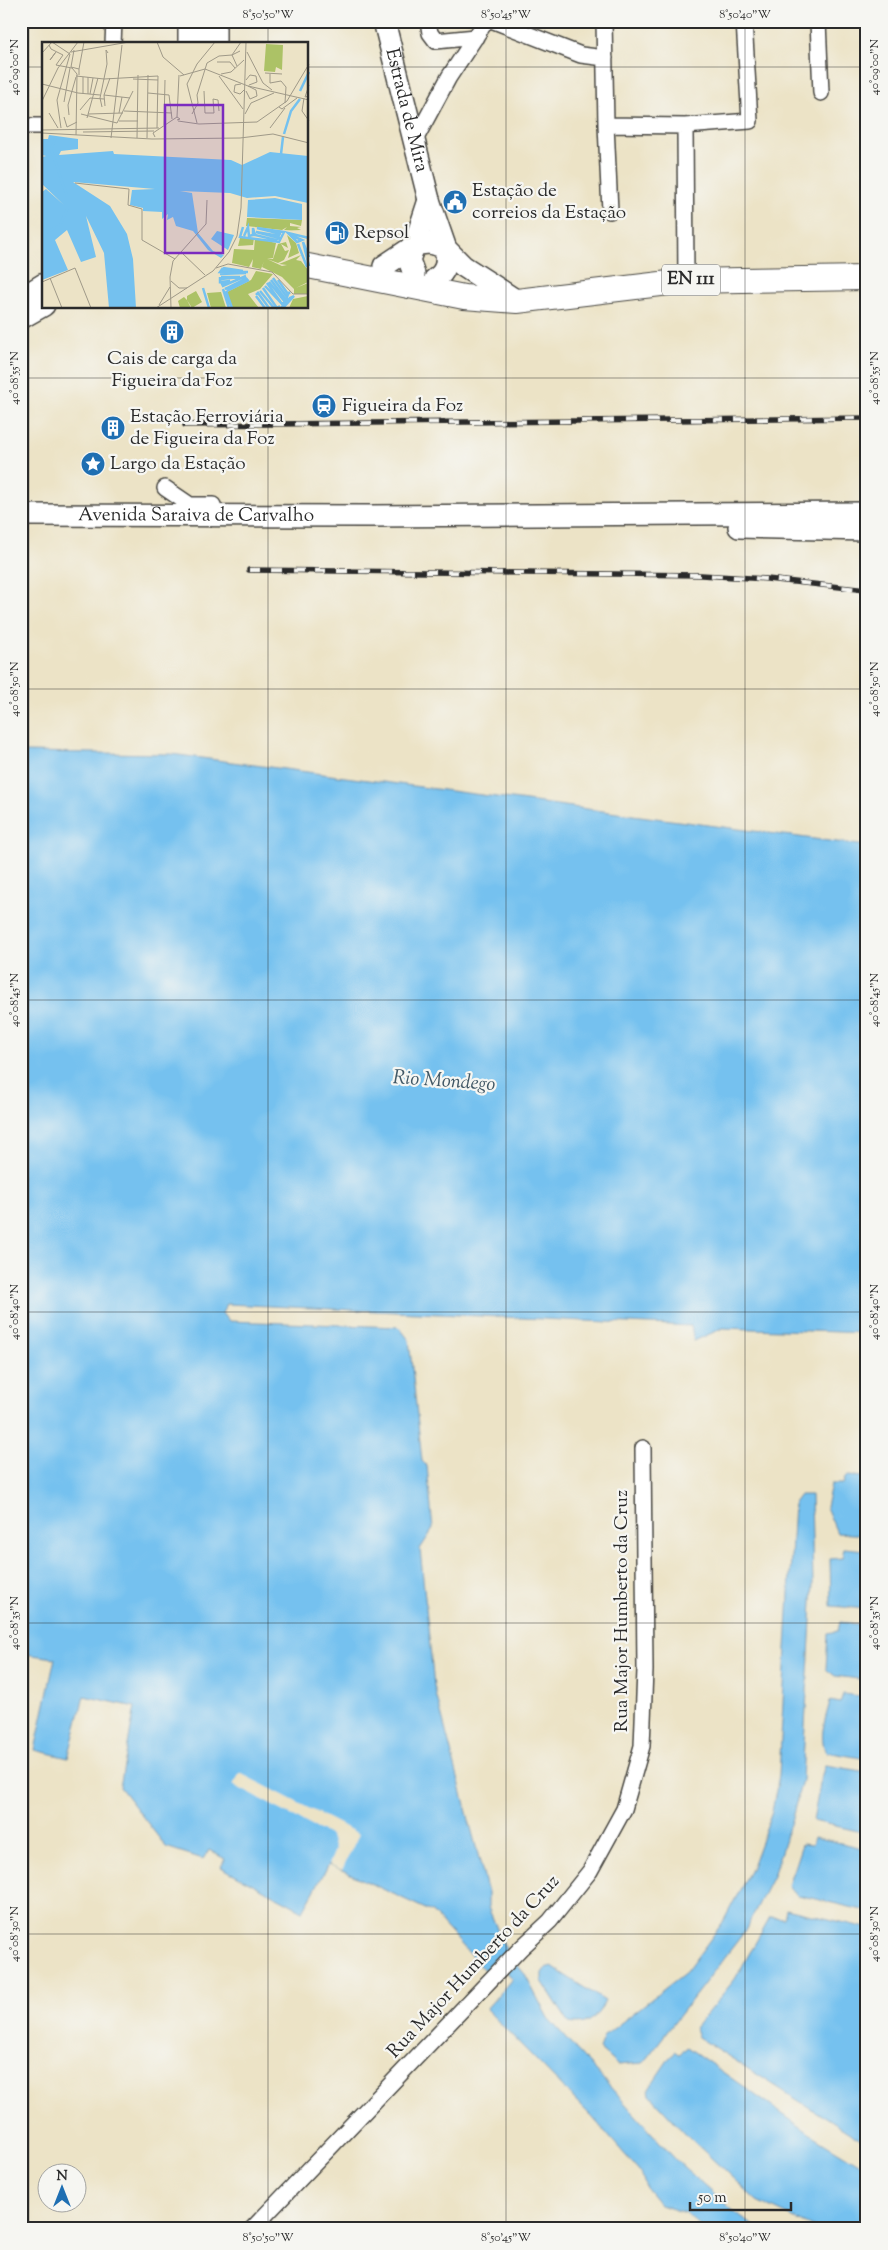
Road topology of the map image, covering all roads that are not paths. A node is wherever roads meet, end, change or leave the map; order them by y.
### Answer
1 (114, 21) edge
2 (186, 21) edge
3 (199, 21) edge
4 (215, 21) edge
5 (384, 21) edge
6 (428, 21) edge
7 (486, 21) edge
8 (494, 21) edge
9 (604, 21) edge
10 (744, 21) edge
11 (818, 21) edge
12 (476, 37) junction
13 (113, 42) edge
14 (186, 42) edge
15 (199, 42) edge
16 (215, 42) edge
17 (605, 58) junction
18 (821, 93) dead end
19 (606, 125) junction
20 (21, 126) edge
21 (42, 126) edge
22 (685, 126) junction
23 (414, 142) junction
24 (429, 200) junction
25 (610, 211) dead end
26 (414, 246) junction
27 (446, 249) junction
28 (309, 252) edge
29 (309, 266) edge
30 (384, 266) junction
31 (867, 278) edge
32 (423, 280) junction
33 (686, 281) junction
34 (42, 285) edge
35 (21, 298) edge
36 (517, 301) junction
37 (42, 305) edge
38 (21, 318) edge
39 (165, 488) dead end
40 (867, 513) edge
41 (21, 515) edge
42 (371, 516) junction
43 (867, 530) edge
44 (643, 1448) dead end
45 (253, 2228) edge

1 - 13 street
2 - 14 street
3 - 15 main road
4 - 16 main road
5 - 23 main road, Estrada de Mira
6 - 12 street
7 - 12 street
8 - 17 street
9 - 17 street
10 - 22 street
11 - 18 street
12 - 23 street
17 - 19 street
19 - 22 street
19 - 25 street
20 - 21 street
22 - 33 street
23 - 24 main road, Estrada de Mira
24 - 26 main road
24 - 27 main road, Estrada de Mira
26 - 27 main road
26 - 30 main road
26 - 32 main road
27 - 32 main road
27 - 36 main road
28 - 30 main road, EN 111
29 - 32 main road, EN 111
30 - 32 main road, EN 111
31 - 33 main road, EN 111
32 - 36 main road, EN 111
33 - 36 main road, EN 111
34 - 35 main road
37 - 38 main road
39 - 42 street
40 - 42 main road
41 - 42 main road, Avenida Saraiva de Carvalho
42 - 43 main road
44 - 45 street, Rua Major Humberto da Cruz

